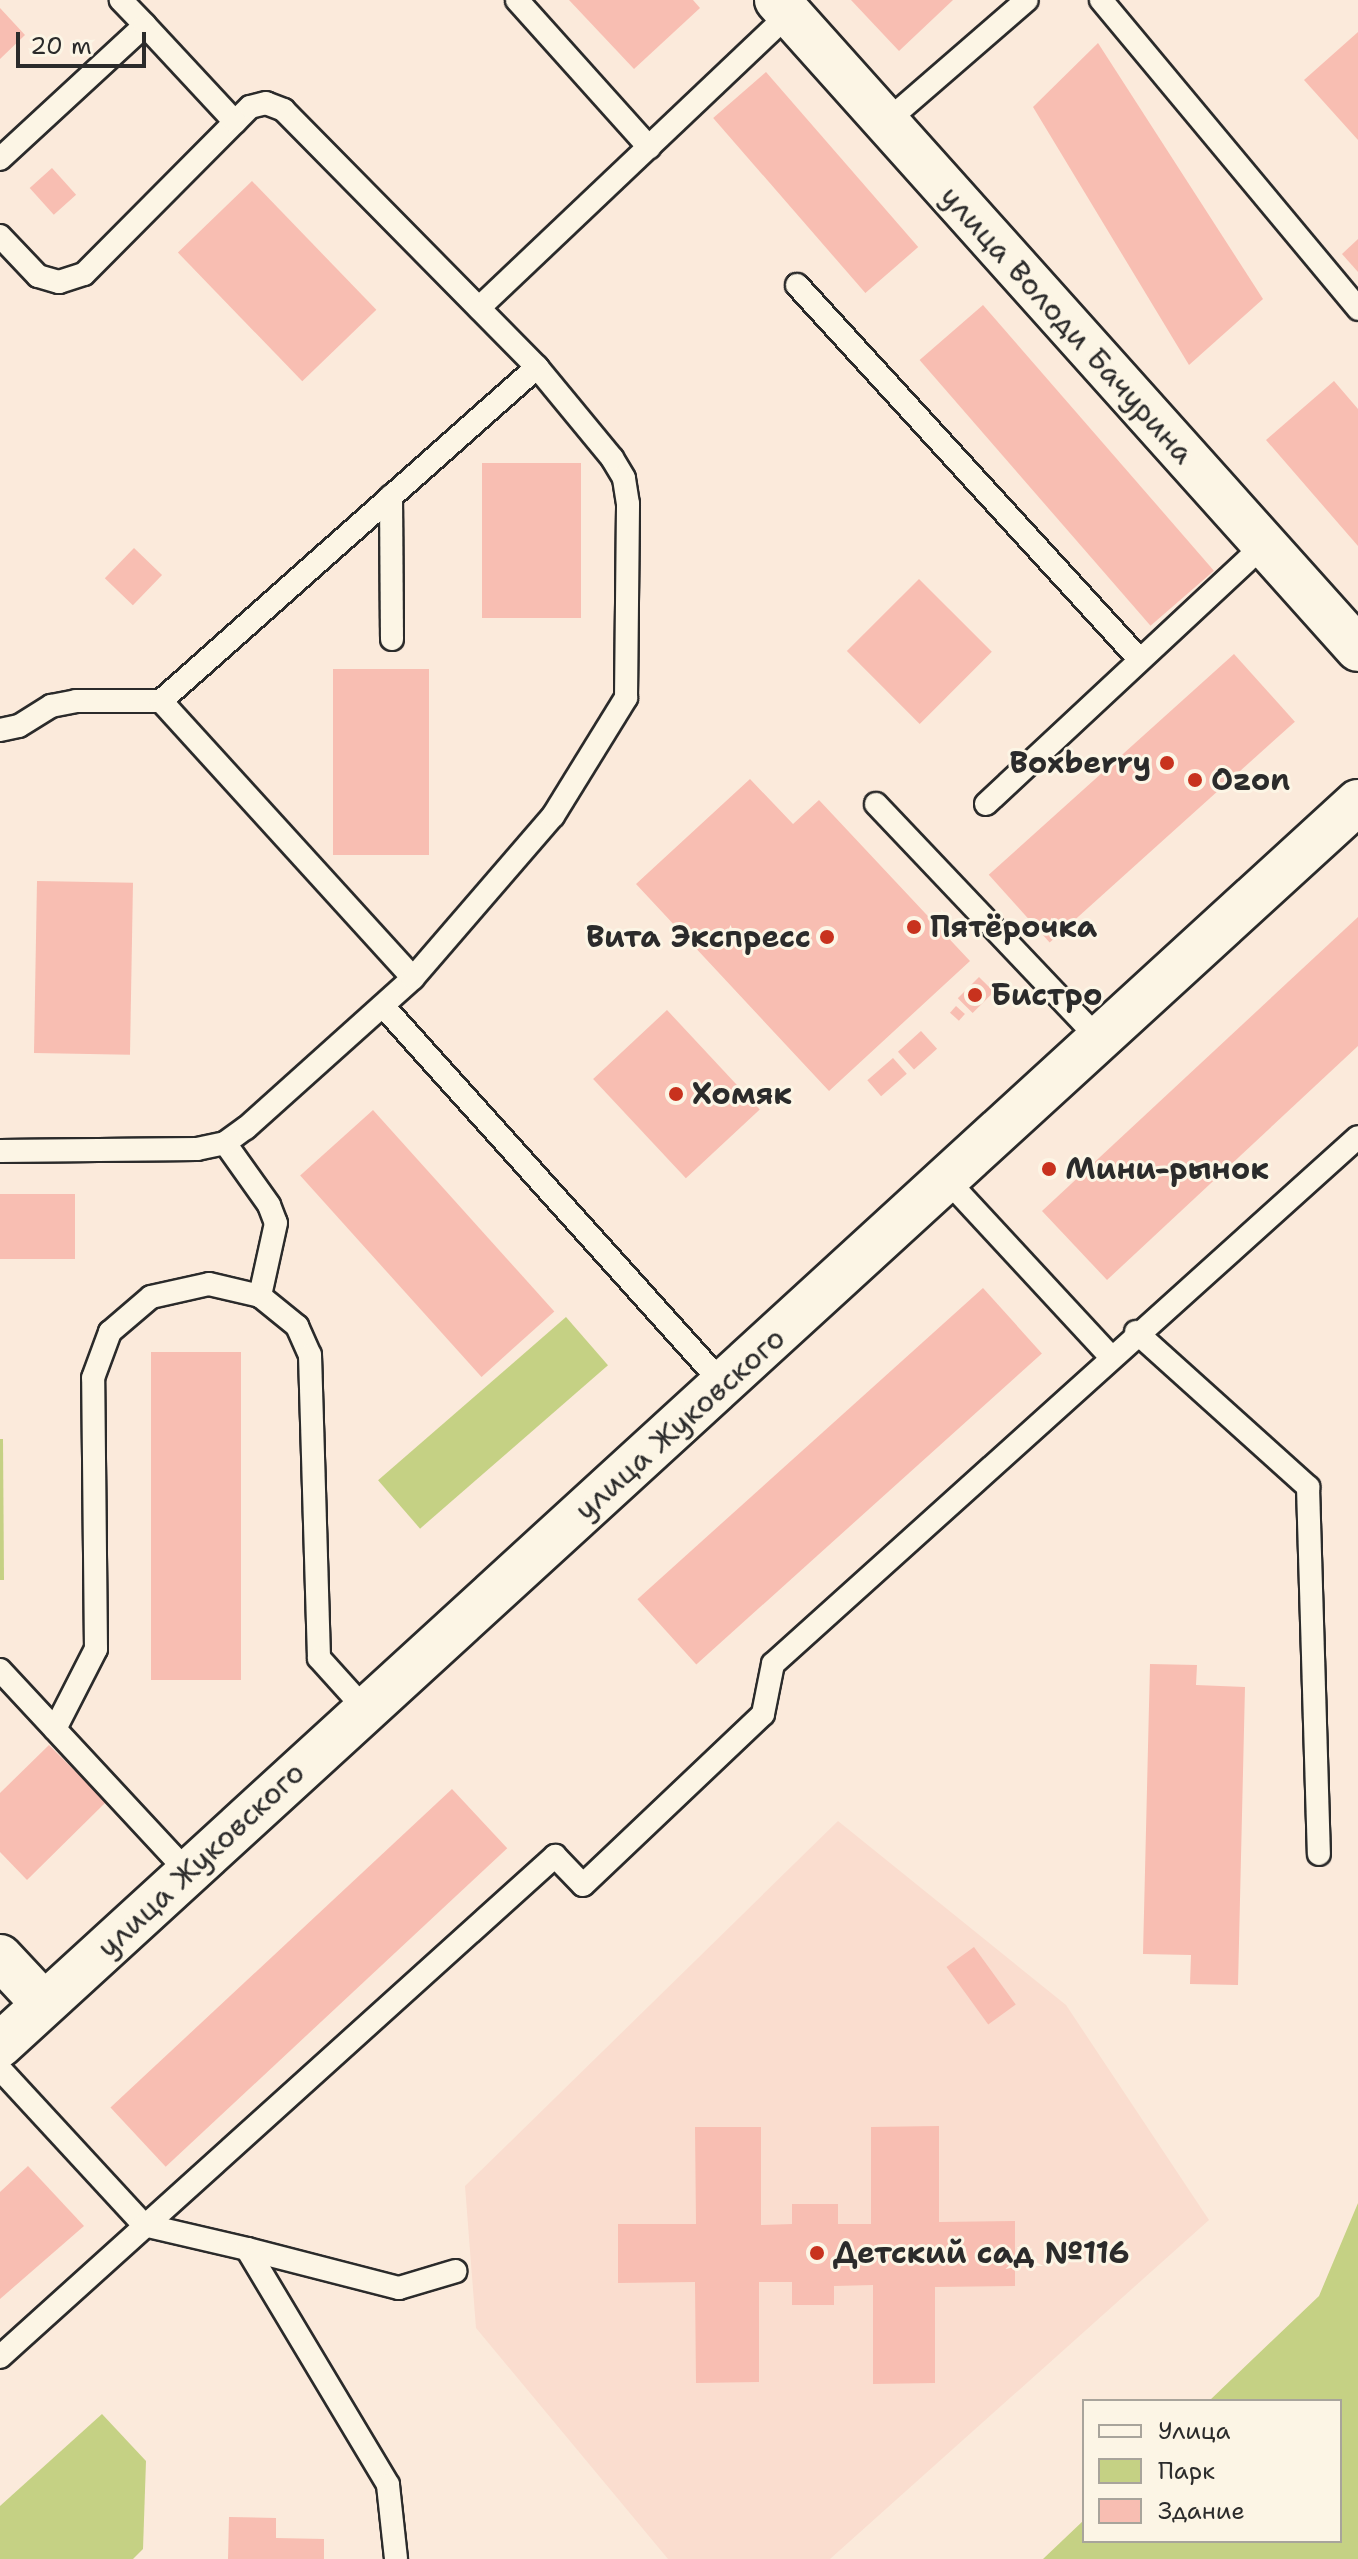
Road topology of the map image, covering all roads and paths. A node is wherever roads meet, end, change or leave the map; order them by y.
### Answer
1 (121, 0) edge
2 (517, 0) edge
3 (1027, 0) edge
4 (1101, 0) edge
5 (783, 7) edge
6 (145, 25) junction
7 (235, 122) junction
8 (886, 122) junction
9 (649, 147) junction
10 (0, 159) edge
11 (0, 236) edge
12 (797, 285) dead end
13 (479, 308) junction
14 (1358, 309) edge
15 (537, 367) junction
16 (391, 496) junction
17 (1264, 545) junction
18 (392, 639) dead end
19 (1358, 649) edge
20 (1140, 660) junction
21 (161, 701) junction
22 (0, 730) edge
23 (1358, 802) edge
24 (876, 804) dead end
25 (986, 804) dead end
26 (413, 978) junction
27 (384, 1007) junction
28 (1100, 1040) junction
29 (1358, 1137) edge
30 (225, 1143) junction
31 (0, 1151) edge
32 (948, 1181) junction
33 (260, 1296) junction
34 (1136, 1332) junction
35 (1110, 1356) junction
36 (723, 1384) junction
37 (0, 1670) edge
38 (365, 1709) junction
39 (55, 1729) junction
40 (1319, 1854) dead end
41 (188, 1872) junction
42 (0, 1957) edge
43 (44, 2004) junction
44 (0, 2045) edge
45 (0, 2069) edge
46 (144, 2225) junction
47 (247, 2249) junction
48 (456, 2271) dead end
49 (0, 2357) edge
50 (396, 2559) edge

1 - 6 lane
2 - 9 lane
3 - 8 lane
4 - 14 lane
5 - 8 street, улица Володи Бачурина
5 - 9 lane
6 - 7 lane
6 - 10 lane
7 - 11 lane
7 - 13 lane
8 - 17 street, улица Володи Бачурина
9 - 13 lane
12 - 20 lane
13 - 15 lane
15 - 16 lane
15 - 26 lane
16 - 18 lane
16 - 21 lane
17 - 19 street, улица Володи Бачурина
17 - 20 lane
20 - 25 lane
21 - 22 lane
21 - 26 lane
23 - 28 street, улица Жуковского
24 - 28 lane
26 - 27 lane
27 - 30 lane
27 - 36 lane
28 - 32 street, улица Жуковского
29 - 34 lane
30 - 31 lane
30 - 33 lane
32 - 35 lane
32 - 36 street, улица Жуковского
33 - 38 lane
33 - 39 lane
34 - 35 lane
34 - 40 lane
35 - 46 lane
36 - 38 street, улица Жуковского
37 - 39 lane
38 - 41 street, улица Жуковского
39 - 41 lane
41 - 43 street, улица Жуковского
42 - 43 street
43 - 44 street, улица Жуковского
45 - 46 lane
46 - 47 lane
46 - 49 lane
47 - 48 lane
47 - 50 lane

